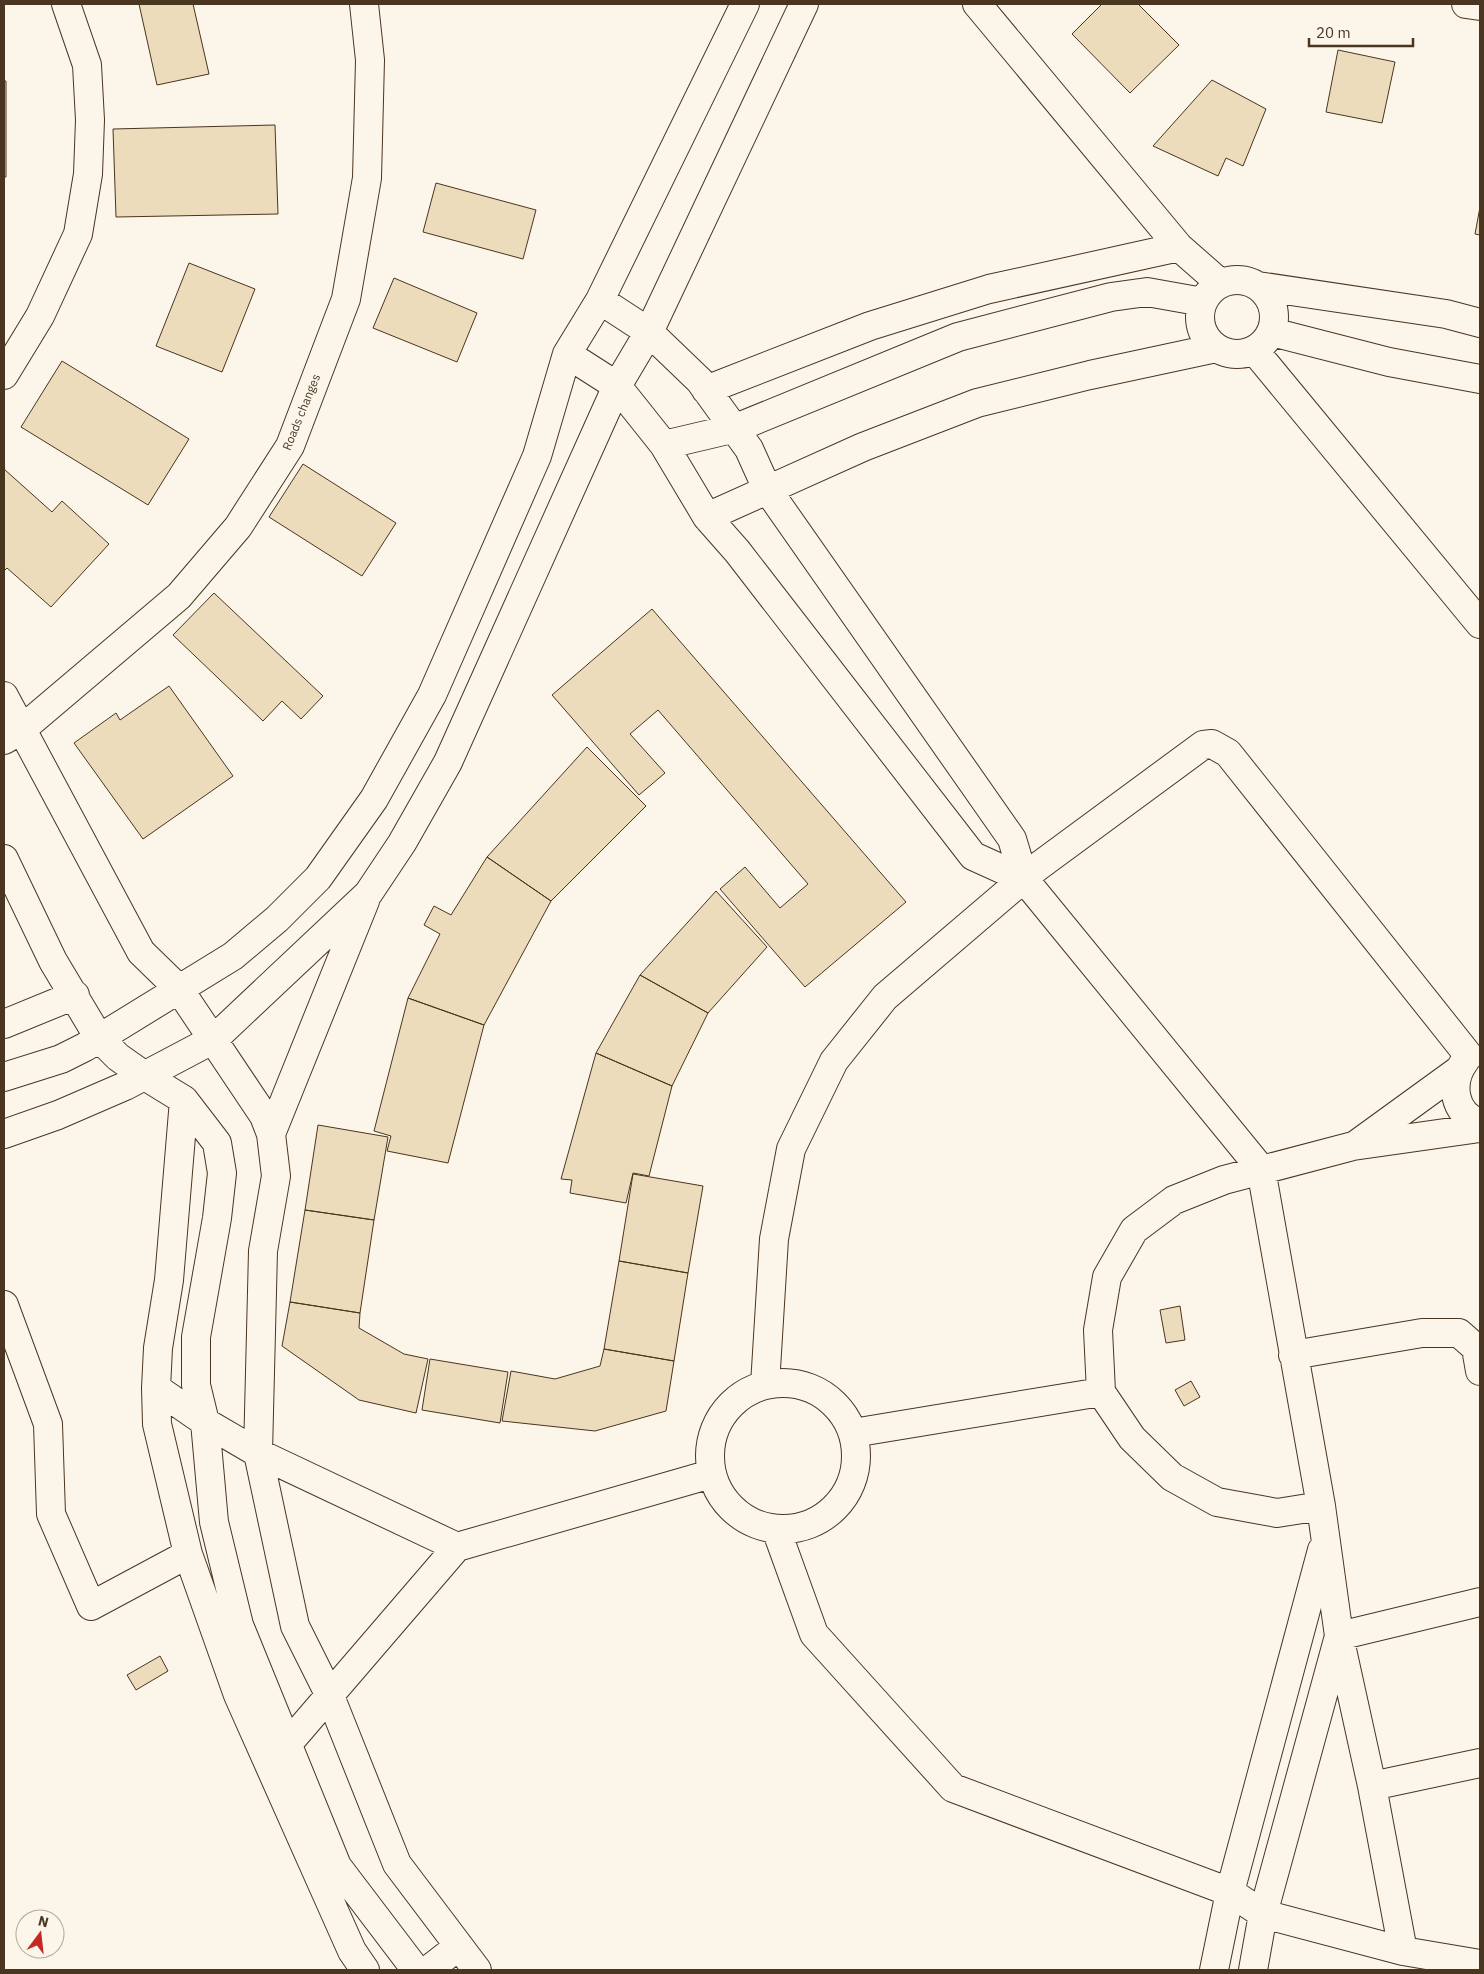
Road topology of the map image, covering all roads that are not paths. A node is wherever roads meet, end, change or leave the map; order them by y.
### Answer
1 (66, 4) edge
2 (364, 4) edge
3 (744, 4) edge
4 (804, 4) edge
5 (977, 4) edge
6 (1466, 4) edge
7 (1480, 6) edge
8 (1180, 247) junction
9 (1258, 286) junction
10 (1212, 292) junction
11 (600, 300) junction
12 (1480, 323) edge
13 (649, 332) junction
14 (1263, 341) junction
15 (1216, 348) junction
16 (567, 354) junction
17 (4, 375) edge
18 (1480, 379) edge
19 (617, 386) junction
20 (706, 390) junction
21 (736, 428) junction
22 (664, 445) junction
23 (767, 489) junction
24 (707, 516) junction
25 (1480, 624) edge
26 (4, 696) edge
27 (12, 735) edge
28 (4, 859) edge
29 (1024, 879) junction
30 (368, 894) junction
31 (179, 989) junction
32 (75, 996) junction
33 (4, 1024) edge
34 (99, 1038) junction
35 (214, 1039) junction
36 (1469, 1059) edge
37 (145, 1076) junction
38 (4, 1077) edge
39 (184, 1100) junction
40 (1480, 1123) edge
41 (1480, 1128) edge
42 (4, 1134) edge
43 (271, 1134) junction
44 (1353, 1146) junction
45 (1261, 1169) junction
46 (4, 1305) edge
47 (1293, 1355) junction
48 (1480, 1371) edge
49 (765, 1385) junction
50 (156, 1388) junction
51 (1101, 1392) junction
52 (205, 1422) junction
53 (853, 1433) junction
54 (258, 1453) junction
55 (711, 1474) junction
56 (1321, 1506) junction
57 (776, 1529) junction
58 (1325, 1539) junction
59 (457, 1547) junction
60 (188, 1554) junction
61 (1480, 1602) edge
62 (1338, 1636) junction
63 (330, 1696) junction
64 (286, 1746) junction
65 (1480, 1763) edge
66 (1372, 1786) junction
67 (1230, 1892) junction
68 (1263, 1914) junction
69 (459, 1946) junction
70 (1403, 1951) junction
71 (1480, 1964) edge
72 (365, 1970) edge
73 (416, 1970) edge
74 (428, 1970) edge
75 (477, 1970) edge
76 (1214, 1970) edge
77 (1253, 1970) edge

1 - 17 street
2 - 27 street, Roads changes
3 - 11 street
4 - 13 street
5 - 8 street
6 - 7 street
8 - 10 street
8 - 20 street
9 - 10 street
9 - 12 street
9 - 14 street
10 - 15 street
10 - 21 street
11 - 13 street
11 - 16 street
13 - 19 street
13 - 20 street
14 - 15 street
14 - 18 street
14 - 25 street
15 - 23 street
16 - 19 street
16 - 31 street
19 - 22 street
19 - 30 street
20 - 21 street
21 - 22 street
21 - 23 street
22 - 24 street
23 - 24 street
23 - 29 street
24 - 29 street
26 - 27 street
27 - 31 street
28 - 32 street
29 - 36 street
29 - 45 street
29 - 49 street
30 - 35 street
30 - 43 street
31 - 34 street
31 - 35 street
32 - 33 street
32 - 34 street
34 - 37 street
34 - 38 street
35 - 37 street
35 - 43 street
36 - 40 street
36 - 44 street
37 - 39 street
37 - 42 street
39 - 50 street
39 - 52 street
41 - 44 street
43 - 54 street
44 - 45 street
45 - 47 street
45 - 51 street
46 - 60 street
47 - 48 street
47 - 56 street
49 - 53 street
49 - 55 street
50 - 52 street
50 - 60 street
51 - 53 street
51 - 56 street
52 - 54 street
52 - 64 street
53 - 57 street
54 - 59 street
54 - 63 street
55 - 57 street
55 - 59 street
56 - 58 street
57 - 67 street
58 - 62 street
58 - 67 street
59 - 63 street
60 - 72 street
61 - 62 street
62 - 66 street
62 - 68 street
63 - 64 street
63 - 69 street
64 - 73 street
65 - 66 street
66 - 70 street
67 - 68 street
67 - 76 street
68 - 70 street
68 - 77 street
69 - 74 street
69 - 75 street
70 - 71 street

